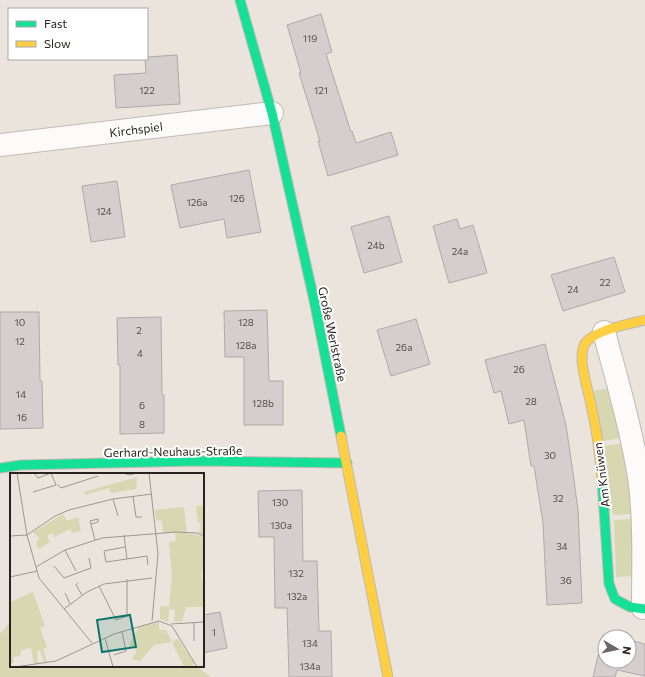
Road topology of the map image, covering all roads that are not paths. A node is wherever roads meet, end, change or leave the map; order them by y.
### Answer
1 (240, 0) edge
2 (272, 113) junction
3 (0, 145) edge
4 (645, 320) edge
5 (604, 332) junction
6 (347, 463) junction
7 (0, 468) edge
8 (644, 609) edge
9 (388, 677) edge

1 - 2 street, Große Werlstraße
2 - 3 street, Kirchspiel
2 - 6 street, Große Werlstraße
4 - 5 street, Am Knüwen
5 - 8 street, Am Knüwen
5 - 8 street, Am Knüwen
6 - 7 street, Gerhard-Neuhaus-Straße
6 - 9 street, Große Werlstraße

